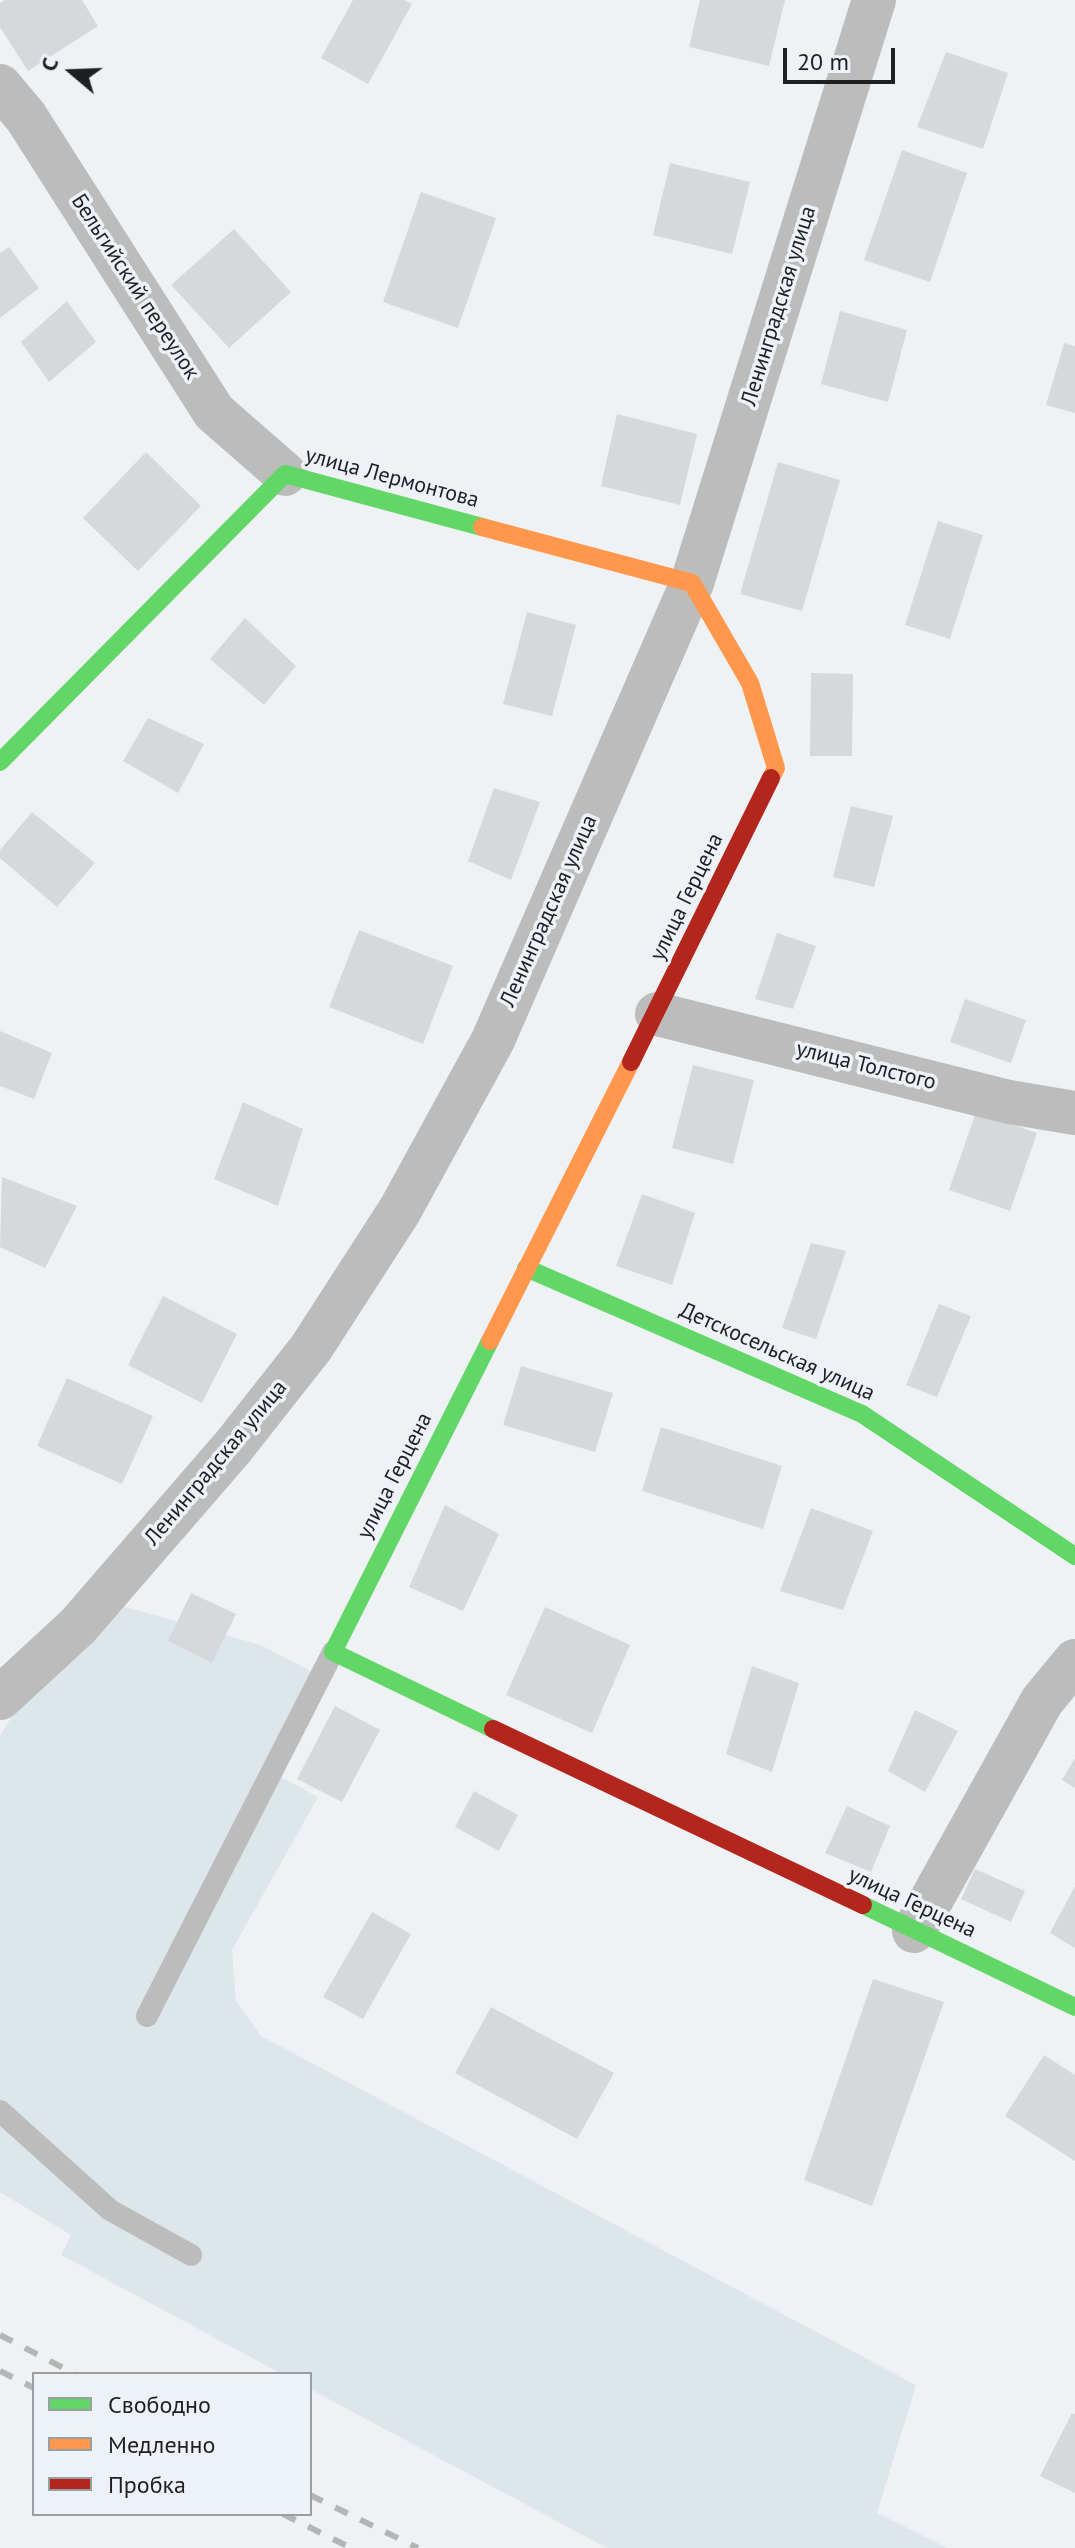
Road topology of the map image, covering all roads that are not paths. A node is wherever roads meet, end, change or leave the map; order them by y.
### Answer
1 (874, 0) edge
2 (0, 86) edge
3 (285, 474) junction
4 (692, 583) junction
5 (0, 762) edge
6 (657, 1014) junction
7 (1075, 1113) edge
8 (526, 1268) junction
9 (1075, 1556) edge
10 (333, 1652) junction
11 (1075, 1661) edge
12 (0, 1698) edge
13 (914, 1931) junction
14 (1075, 2007) edge
15 (147, 2016) dead end
16 (0, 2111) edge
17 (191, 2255) dead end

1 - 4 street, Ленинградская улица
2 - 3 street, Бельгийский переулок
3 - 4 street, улица Лермонтова
3 - 5 street, улица Лермонтова
4 - 6 street, улица Герцена
4 - 12 street, Ленинградская улица
6 - 7 street, улица Толстого
6 - 8 street, улица Герцена
8 - 9 street, Детскосельская улица
8 - 10 street, улица Герцена
10 - 13 street, улица Герцена
10 - 15 lane
11 - 13 street
13 - 14 street, улица Герцена
16 - 17 lane

